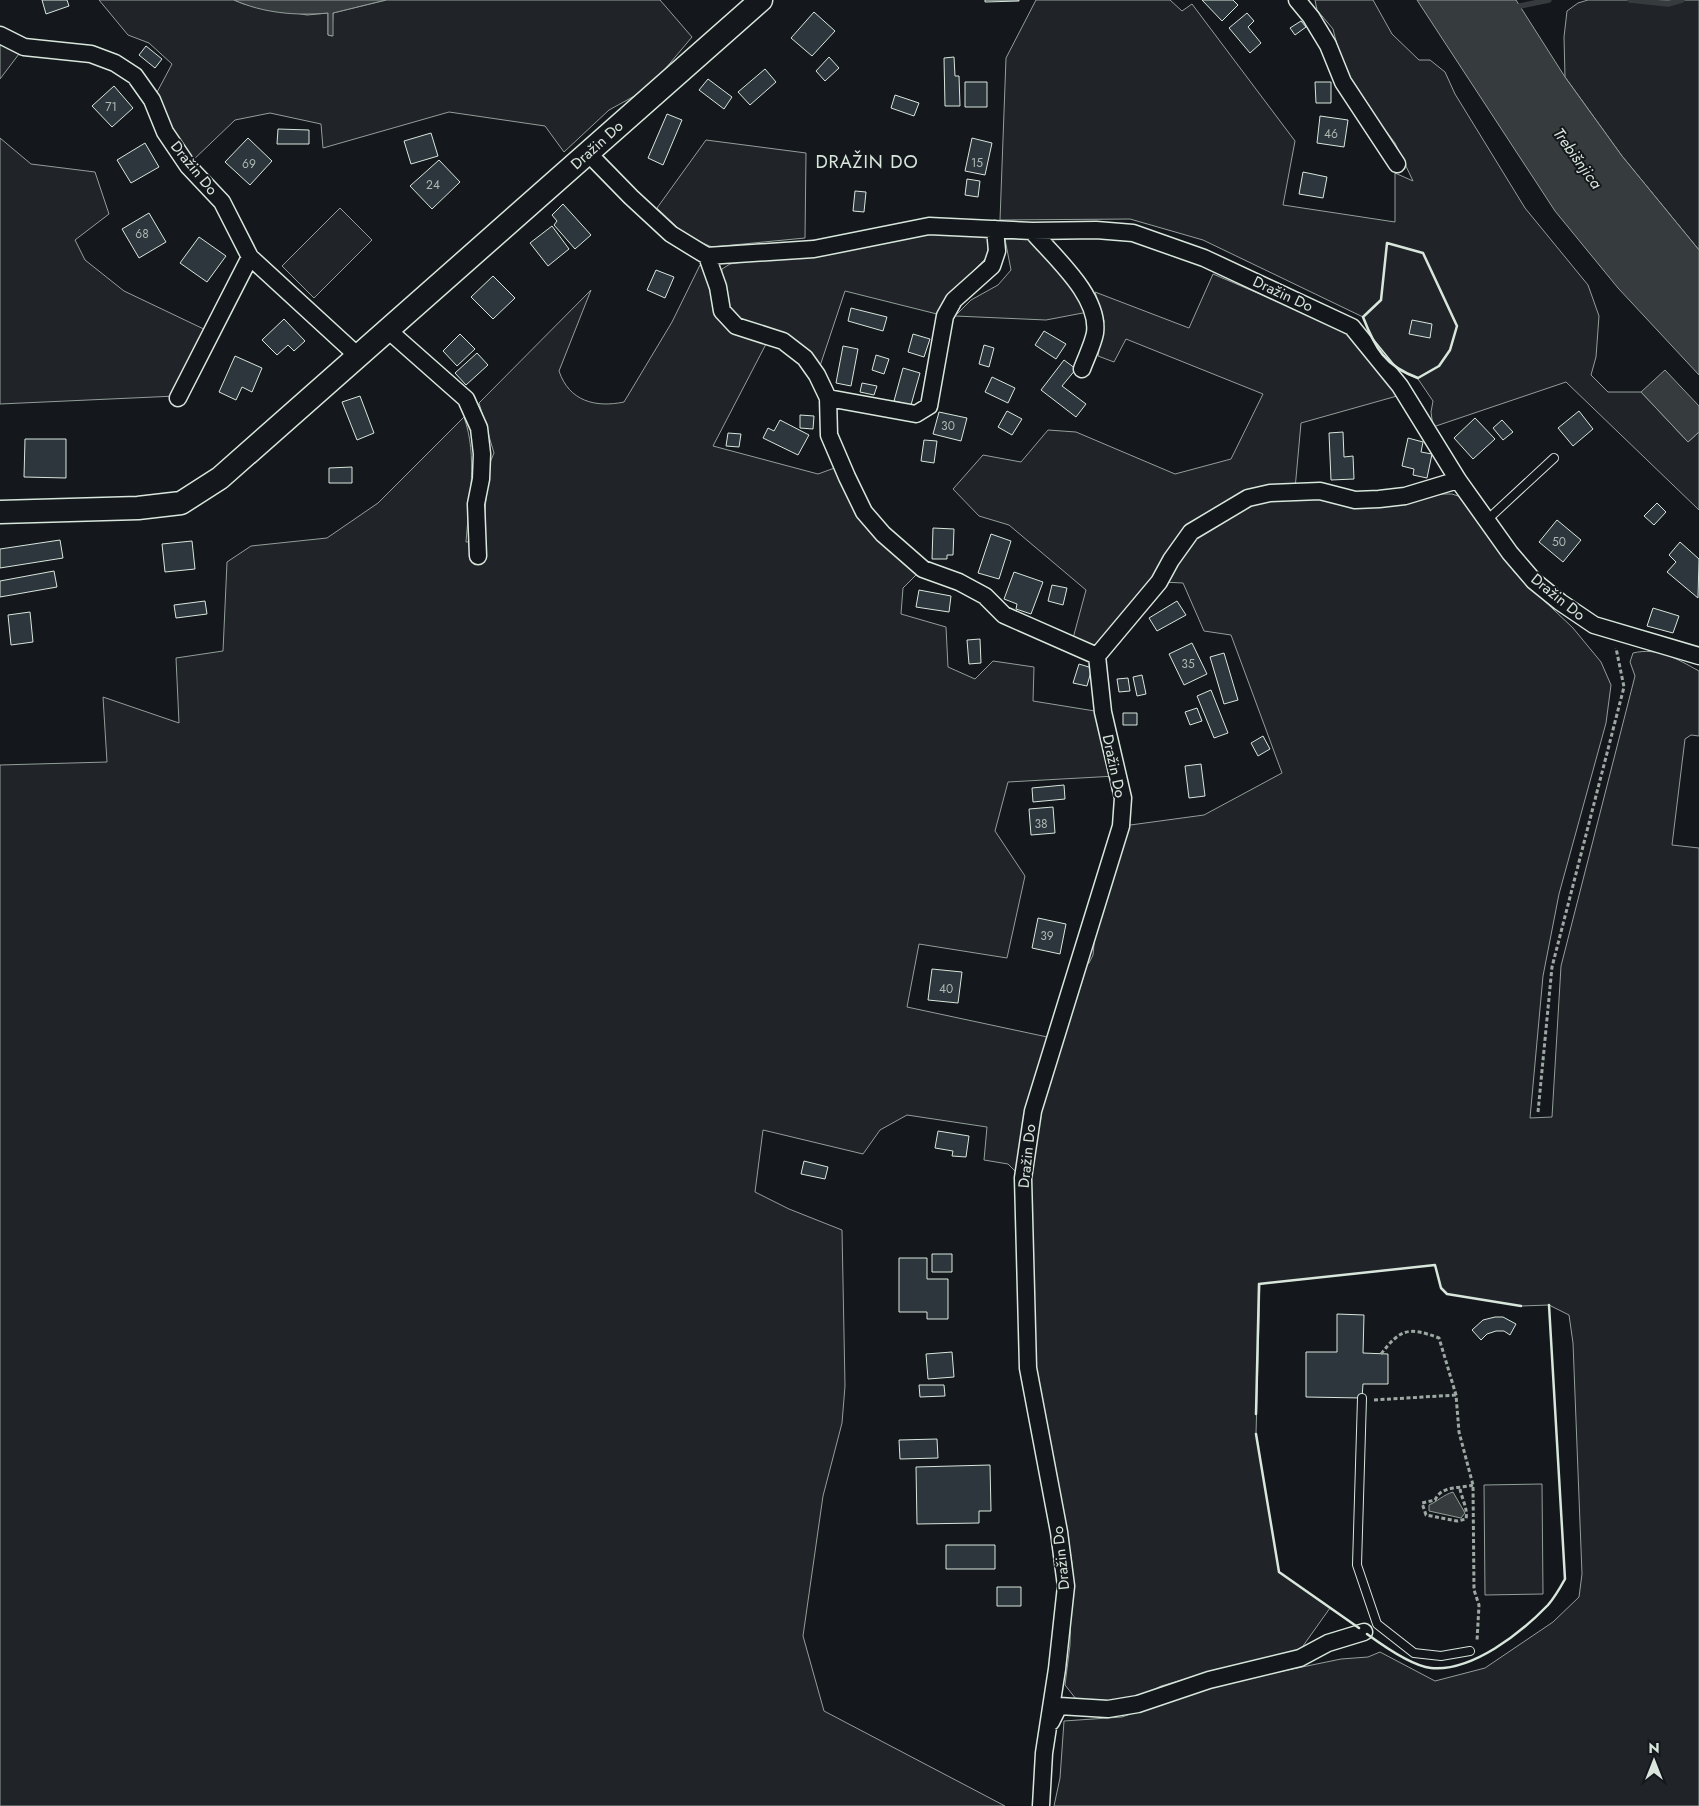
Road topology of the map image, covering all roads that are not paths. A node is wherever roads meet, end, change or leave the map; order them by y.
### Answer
1 (762, 0) edge
2 (1297, 0) edge
3 (0, 35) edge
4 (588, 152) junction
5 (1397, 164) dead end
6 (995, 229) junction
7 (1032, 231) junction
8 (707, 256) junction
9 (250, 258) junction
10 (389, 331) junction
11 (359, 357) junction
12 (1082, 369) dead end
13 (178, 398) dead end
14 (828, 398) junction
15 (1554, 458) dead end
16 (1458, 480) junction
17 (0, 512) edge
18 (1487, 520) junction
19 (478, 556) dead end
20 (1098, 656) junction
21 (1699, 656) edge
22 (1362, 1399) road end
23 (1371, 1628) junction
24 (1470, 1652) road end
25 (1049, 1727) junction
26 (1041, 1806) edge

1 - 4 street, Dražin Do
2 - 5 street
3 - 9 street, Dražin Do
4 - 8 street
4 - 10 street, Dražin Do
6 - 7 street, Dražin Do
6 - 8 street, Dražin Do
6 - 14 street
7 - 12 street
7 - 16 street, Dražin Do
8 - 14 street
9 - 11 street, Dražin Do
9 - 13 street
10 - 11 street, Dražin Do
10 - 19 street
11 - 17 street, Dražin Do
14 - 20 street
15 - 18 lane
16 - 18 street, Dražin Do
16 - 20 street
18 - 21 street, Dražin Do
20 - 25 street, Dražin Do
22 - 23 lane
23 - 24 lane
23 - 25 street
25 - 26 street, Dražin Do

